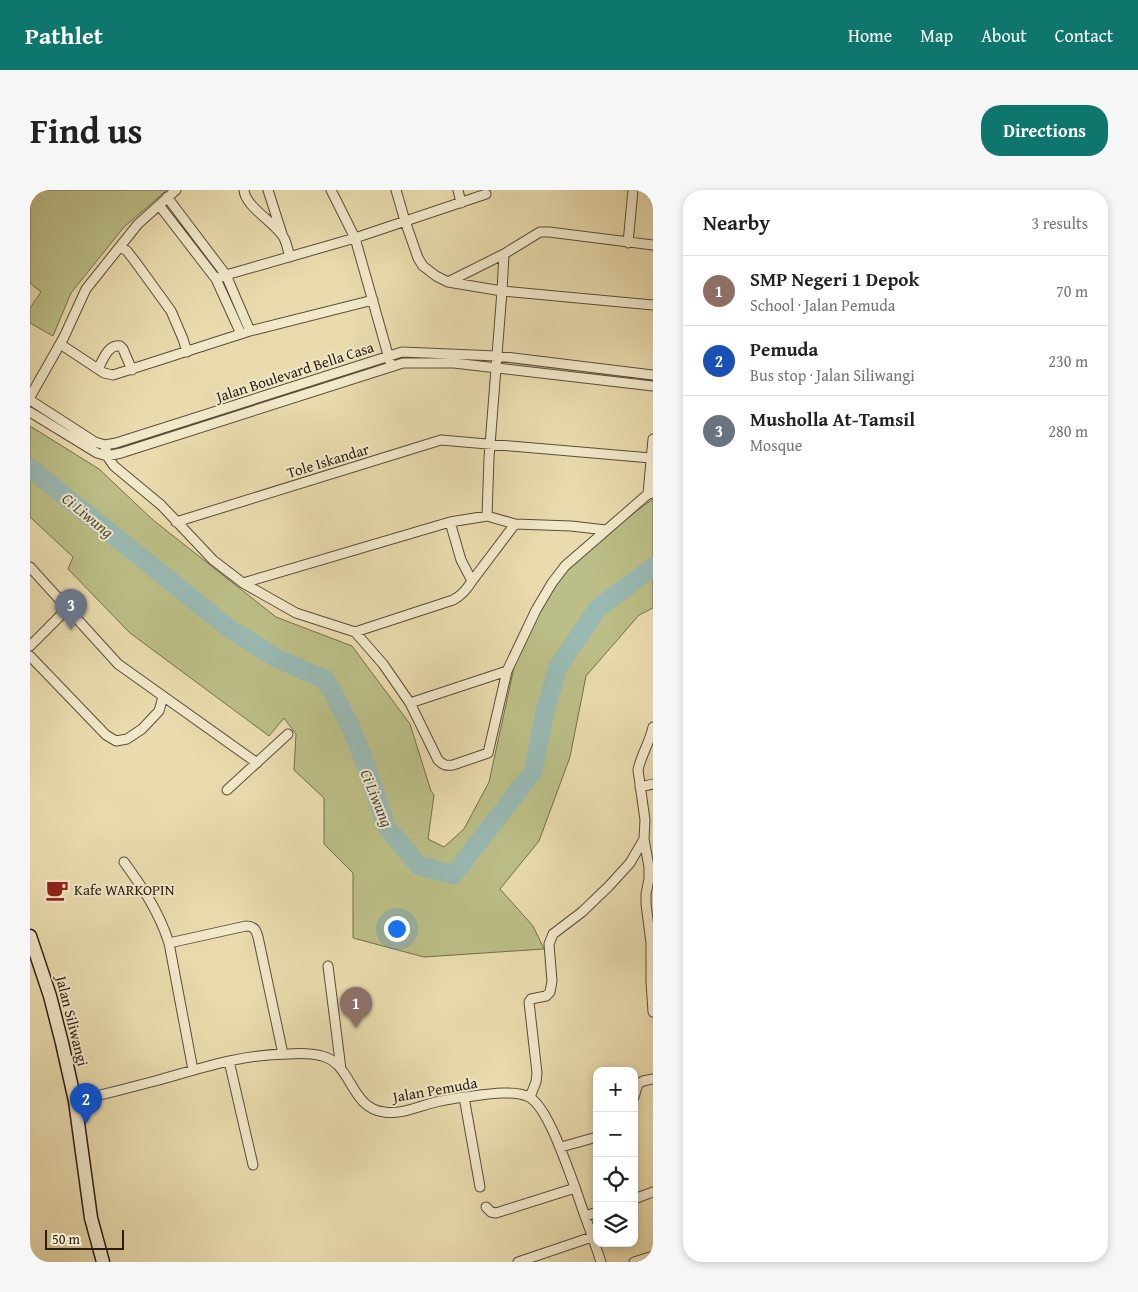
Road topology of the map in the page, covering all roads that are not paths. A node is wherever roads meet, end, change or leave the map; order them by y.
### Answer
1 (176, 190) edge
2 (244, 190) edge
3 (268, 190) edge
4 (331, 190) edge
5 (396, 190) edge
6 (458, 190) edge
7 (633, 190) edge
8 (486, 194) dead end
9 (167, 197) junction
10 (461, 203) junction
11 (159, 205) junction
12 (404, 221) junction
13 (283, 237) junction
14 (355, 238) junction
15 (628, 243) junction
16 (653, 245) edge
17 (120, 247) junction
18 (504, 254) junction
19 (290, 257) junction
20 (226, 275) junction
21 (216, 279) junction
22 (448, 282) junction
23 (502, 291) junction
24 (373, 300) junction
25 (653, 305) edge
26 (250, 331) junction
27 (241, 334) junction
28 (60, 344) junction
29 (187, 352) junction
30 (388, 356) junction
31 (497, 356) junction
32 (391, 366) junction
33 (98, 369) junction
34 (495, 369) junction
35 (132, 370) junction
36 (653, 374) edge
37 (653, 386) edge
38 (30, 399) edge
39 (30, 412) edge
40 (653, 440) edge
41 (490, 444) junction
42 (105, 445) junction
43 (107, 456) junction
44 (651, 458) junction
45 (650, 494) edge
46 (487, 516) junction
47 (176, 522) junction
48 (450, 522) junction
49 (515, 524) junction
50 (606, 530) junction
51 (32, 573) edge
52 (472, 581) junction
53 (243, 582) junction
54 (67, 609) junction
55 (354, 632) junction
56 (30, 646) edge
57 (30, 656) edge
58 (507, 671) junction
59 (163, 697) junction
60 (410, 703) junction
61 (653, 727) edge
62 (288, 734) dead end
63 (257, 763) junction
64 (653, 784) edge
65 (640, 787) junction
66 (227, 790) dead end
67 (644, 839) junction
68 (124, 862) dead end
69 (169, 943) junction
70 (31, 944) edge
71 (328, 966) dead end
72 (653, 1012) edge
73 (283, 1054) junction
74 (229, 1061) junction
75 (341, 1069) junction
76 (193, 1070) junction
77 (653, 1079) edge
78 (638, 1084) edge
79 (464, 1097) junction
80 (530, 1097) junction
81 (74, 1101) junction
82 (593, 1138) edge
83 (561, 1147) junction
84 (253, 1165) dead end
85 (480, 1187) dead end
86 (575, 1188) junction
87 (653, 1192) edge
88 (638, 1198) edge
89 (486, 1207) dead end
90 (593, 1213) edge
91 (586, 1216) junction
92 (592, 1237) junction
93 (653, 1256) edge
94 (103, 1262) edge
95 (518, 1262) edge
96 (601, 1262) edge
97 (634, 1262) edge

1 - 9 street
2 - 13 street
3 - 13 street
4 - 14 street
5 - 12 street
6 - 10 street
7 - 15 street
8 - 10 street
9 - 11 street
9 - 20 street
10 - 12 street
11 - 17 street
11 - 21 street
12 - 14 street
12 - 22 street
13 - 19 street
14 - 19 street
14 - 24 street
15 - 16 street
15 - 18 street
17 - 28 street
17 - 29 street
18 - 22 street
18 - 23 street
19 - 20 street
20 - 21 street
20 - 26 street
21 - 27 street
22 - 23 street
23 - 25 street
23 - 31 street
24 - 26 street
24 - 30 street
26 - 27 street
27 - 29 street
28 - 33 street
28 - 38 street
29 - 35 street
30 - 31 street, Jalan Boulevard Bella Casa
30 - 32 street
30 - 42 street, Jalan Boulevard Bella Casa
31 - 34 street
31 - 36 street, Jalan Boulevard Bella Casa
32 - 34 street, Jalan Boulevard Bella Casa
32 - 43 street, Jalan Boulevard Bella Casa
33 - 35 street
33 - 35 street
34 - 37 street, Jalan Boulevard Bella Casa
34 - 41 street
38 - 42 street
39 - 43 street
40 - 44 street
41 - 44 street, Tole Iskandar
41 - 46 street
41 - 47 street, Tole Iskandar
42 - 43 street
43 - 47 street
44 - 45 street
45 - 50 street
46 - 48 street
46 - 49 street
47 - 53 street
48 - 52 street
48 - 53 street
49 - 50 street
49 - 52 street
50 - 58 street
51 - 54 street
52 - 55 street
53 - 55 street
54 - 56 street
54 - 59 street
55 - 60 street
57 - 59 street
58 - 60 street
58 - 60 street
59 - 63 street
61 - 65 street
62 - 63 street
63 - 66 street
64 - 65 street
65 - 67 street
67 - 72 street
67 - 80 street
68 - 69 street
69 - 73 street
69 - 76 street
70 - 81 main road, Jalan Siliwangi
71 - 75 street
73 - 74 street, Jalan Pemuda
73 - 75 street, Jalan Pemuda
74 - 76 street, Jalan Pemuda
74 - 84 street
75 - 79 street, Jalan Pemuda
76 - 81 street, Jalan Pemuda
77 - 78 street
79 - 80 street, Jalan Pemuda
79 - 85 street
80 - 83 street
81 - 94 main road, Jalan Siliwangi
82 - 83 street
83 - 86 street
86 - 89 street
86 - 91 street
87 - 88 street
90 - 91 street
91 - 92 street
92 - 95 street
92 - 96 street
93 - 97 street

